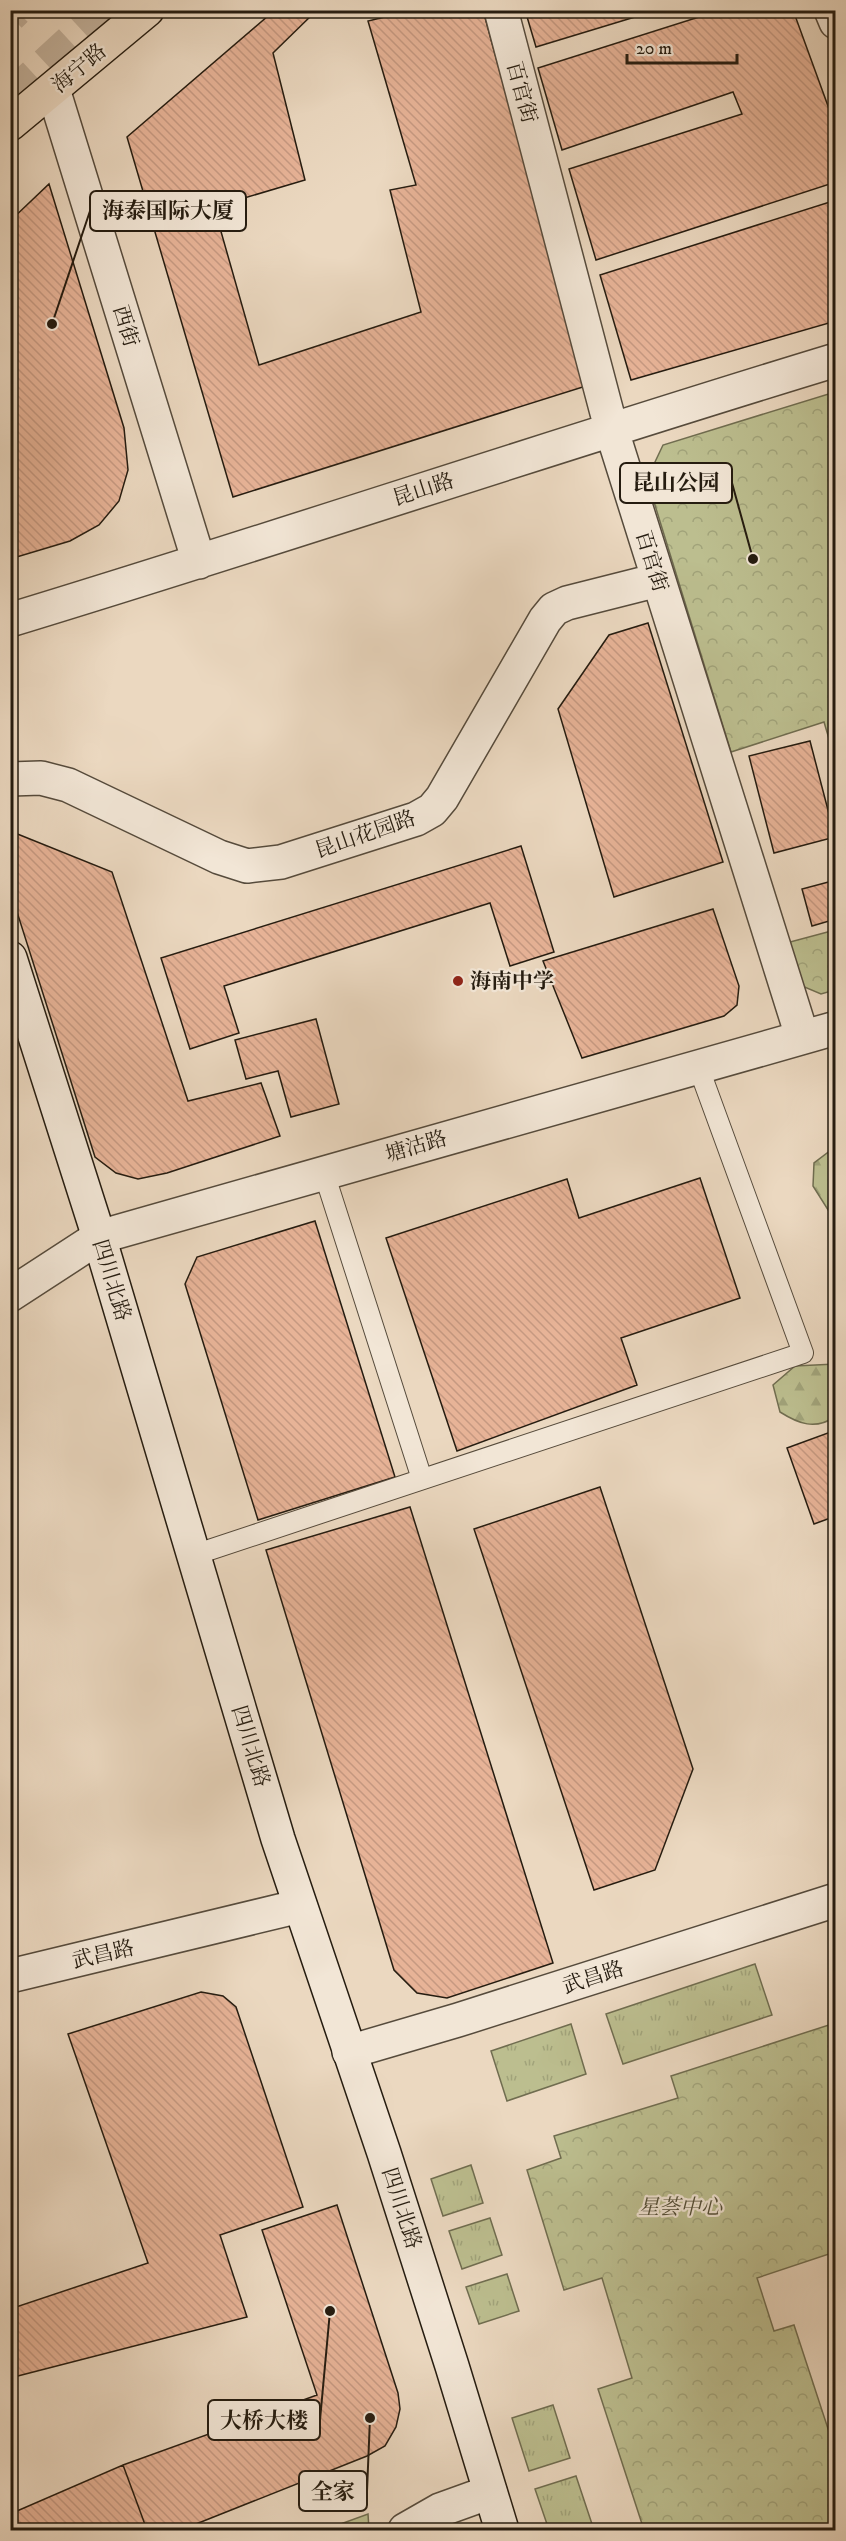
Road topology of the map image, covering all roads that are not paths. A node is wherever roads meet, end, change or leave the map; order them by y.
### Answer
1 (147, 10) edge
2 (501, 10) edge
3 (831, 10) edge
4 (836, 22) edge
5 (53, 89) junction
6 (10, 124) edge
7 (836, 360) edge
8 (611, 428) junction
9 (199, 562) junction
10 (658, 580) junction
11 (10, 620) edge
12 (10, 779) edge
13 (10, 958) edge
14 (836, 1028) edge
15 (802, 1036) junction
16 (698, 1066) junction
17 (324, 1173) junction
18 (99, 1237) junction
19 (10, 1295) edge
20 (422, 1479) junction
21 (194, 1555) junction
22 (836, 1900) edge
23 (300, 1906) junction
24 (10, 1976) edge
25 (349, 2052) junction
26 (490, 2492) junction
27 (405, 2530) edge
28 (502, 2530) edge

1 - 5 main road, 海宁路
2 - 8 street, 百官街
3 - 4 street
5 - 6 main road, 海宁路
5 - 9 street, 西街
7 - 8 street, 昆山路
8 - 9 street, 昆山路
8 - 10 street, 百官街
9 - 11 street, 昆山路
10 - 12 street, 昆山花园路
10 - 15 street, 百官街
13 - 18 street, 四川北路
14 - 15 street, 塘沽路
15 - 16 street, 塘沽路
16 - 17 street, 塘沽路
16 - 20 lane
17 - 18 street, 塘沽路
17 - 20 lane
18 - 19 street, 塘沽路
18 - 21 street, 四川北路
20 - 21 lane
21 - 23 street, 四川北路
22 - 25 street, 武昌路
23 - 24 street, 武昌路
23 - 25 street, 四川北路
25 - 26 street, 四川北路
26 - 27 street
26 - 28 street, 四川北路

